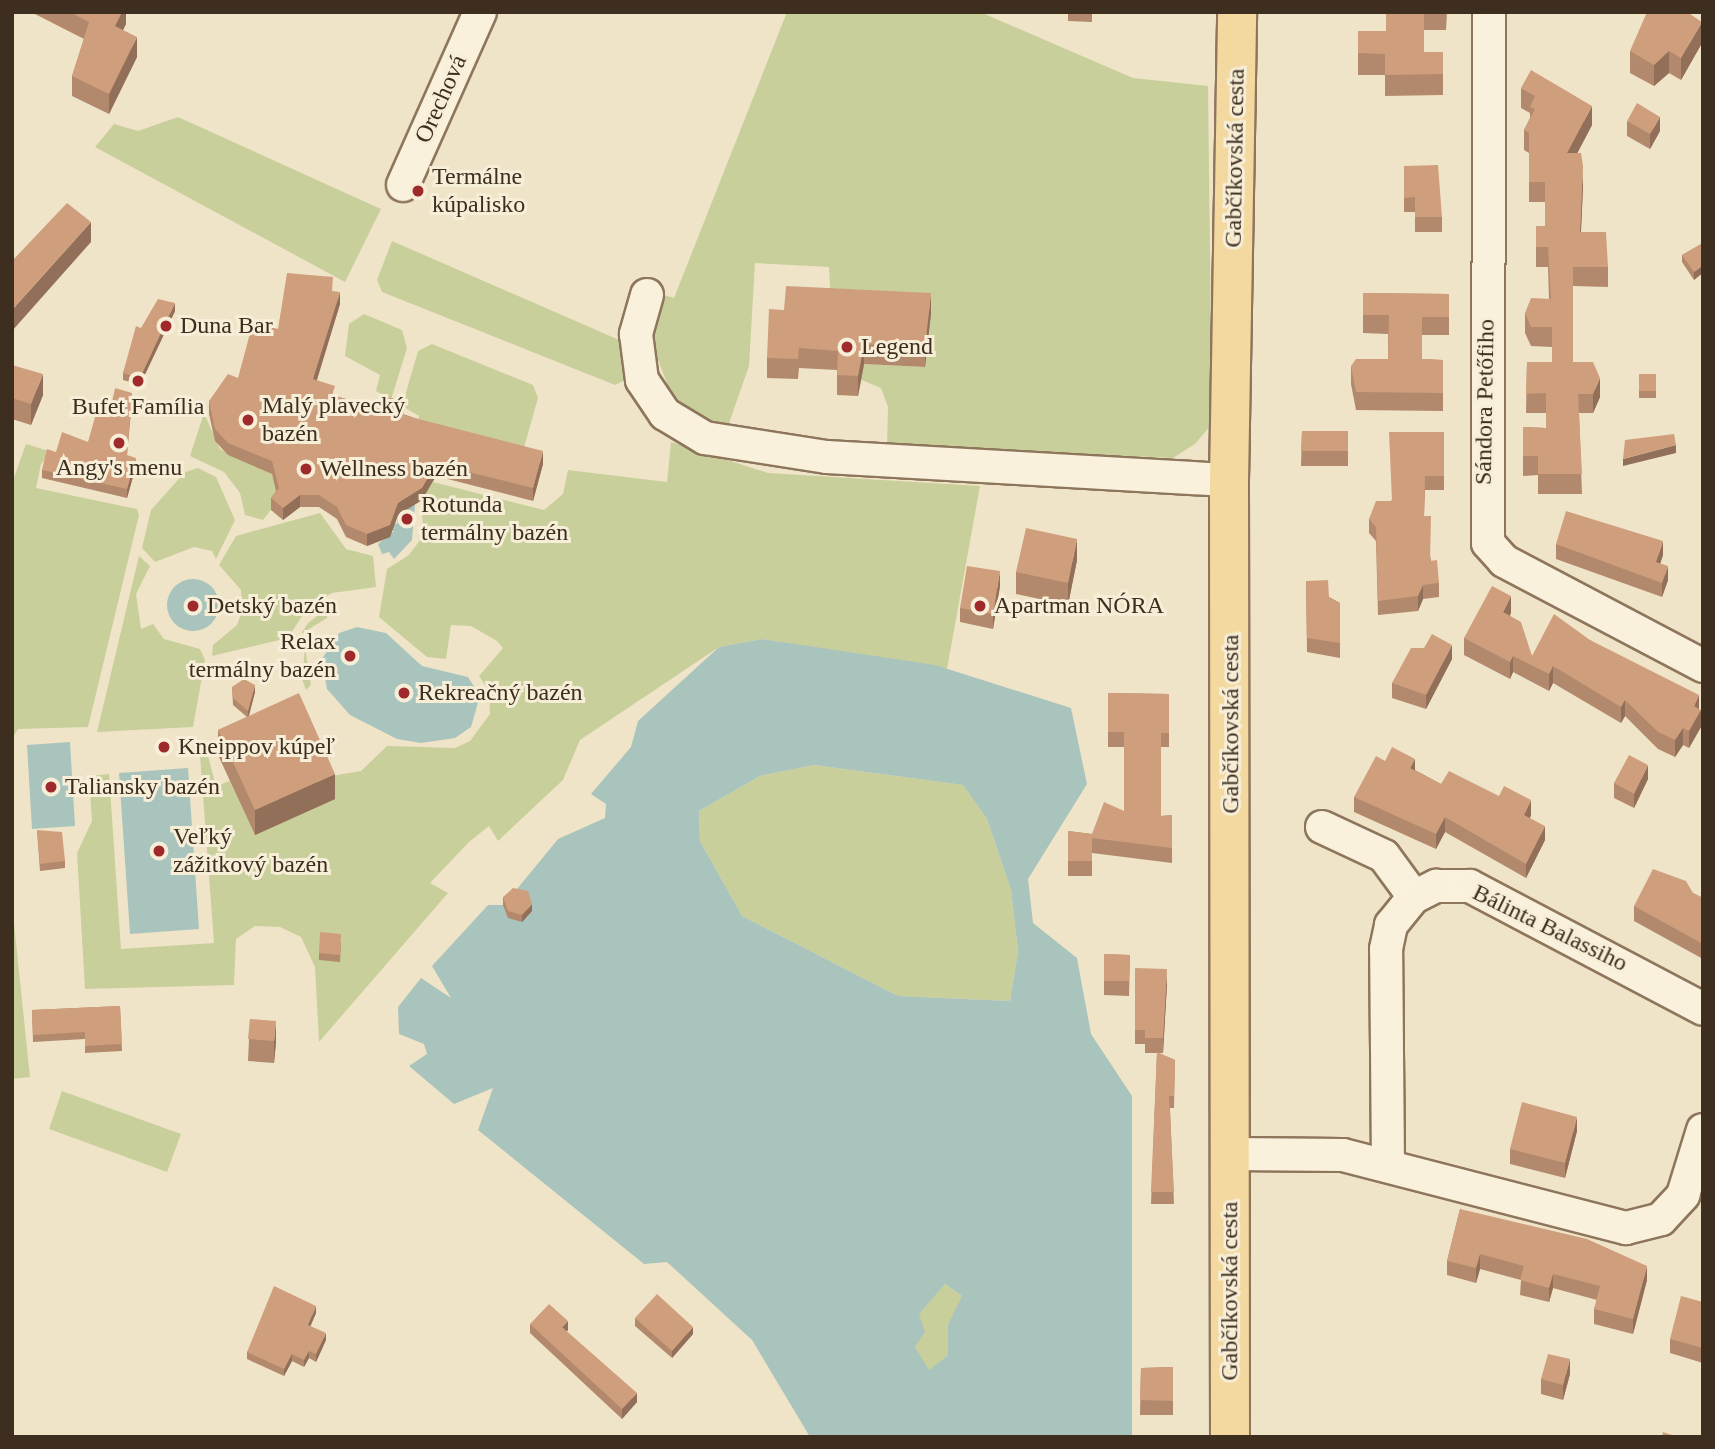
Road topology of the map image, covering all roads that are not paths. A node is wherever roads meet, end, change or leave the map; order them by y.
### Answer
1 (480, 12) edge
2 (1237, 12) edge
3 (1489, 12) edge
4 (403, 185) dead end
5 (647, 295) dead end
6 (1229, 480) junction
7 (1703, 666) edge
8 (1322, 827) dead end
9 (1414, 897) junction
10 (1703, 1009) edge
11 (1703, 1129) edge
12 (1232, 1154) junction
13 (1388, 1166) junction
14 (1230, 1437) edge

1 - 4 street, Orechová
2 - 6 main road, Gabčíkovská cesta
3 - 7 street, Sándora Petőfiho
5 - 6 street
6 - 12 main road, Gabčíkovská cesta
8 - 9 street
9 - 10 street, Bálinta Balassiho
9 - 13 street
11 - 13 street
12 - 13 street
12 - 14 main road, Gabčíkovská cesta

